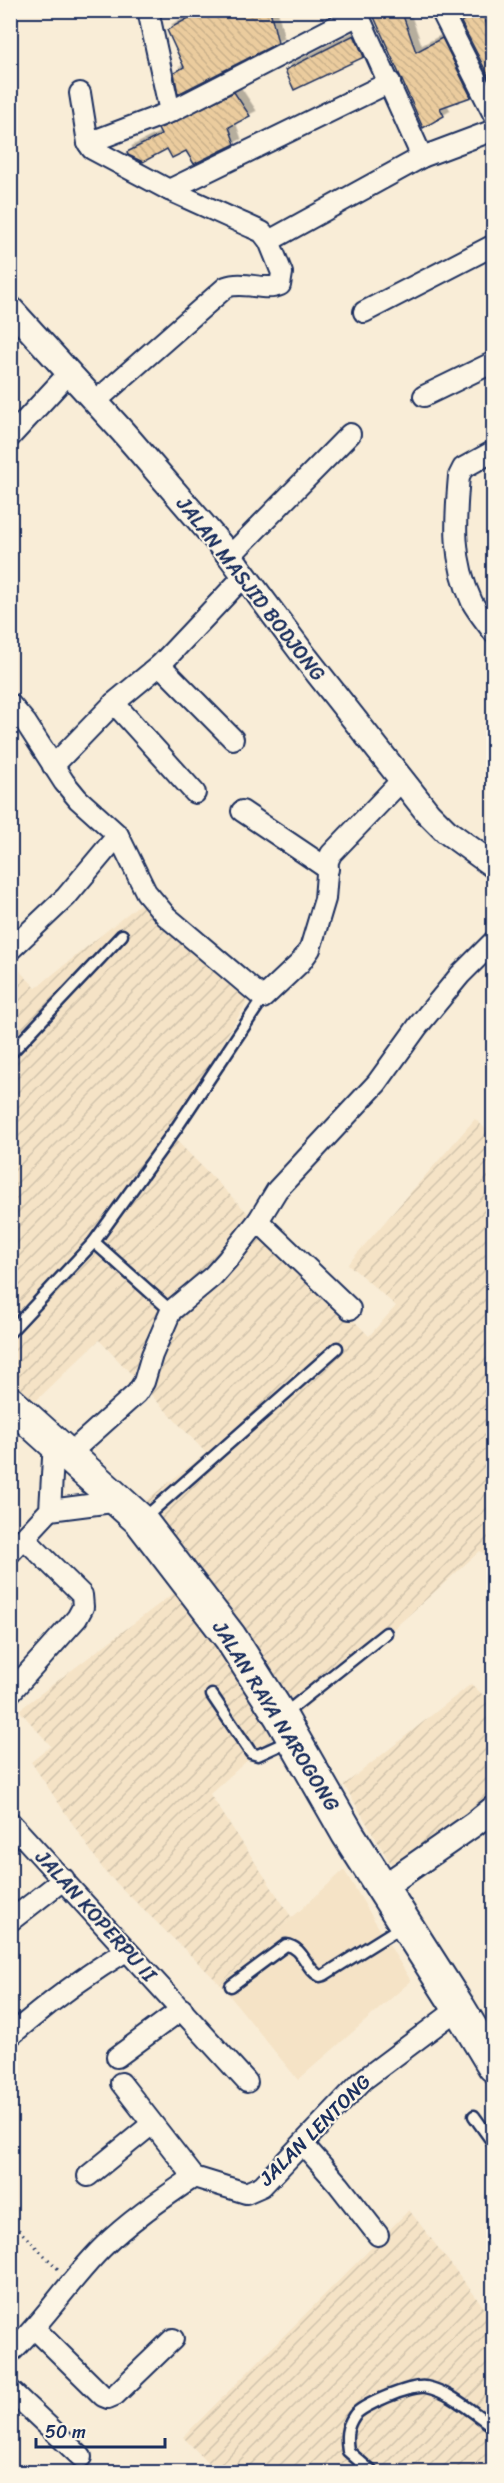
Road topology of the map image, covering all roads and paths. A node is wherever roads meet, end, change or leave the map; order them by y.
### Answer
1 (441, 10) edge
2 (154, 13) edge
3 (357, 13) edge
4 (390, 82) junction
5 (80, 93) dead end
6 (170, 112) junction
7 (494, 115) edge
8 (494, 130) edge
9 (88, 143) junction
10 (422, 156) junction
11 (169, 190) junction
12 (269, 241) junction
13 (494, 245) edge
14 (10, 308) edge
15 (364, 312) dead end
16 (494, 362) edge
17 (69, 373) junction
18 (423, 396) dead end
19 (96, 401) junction
20 (350, 434) dead end
21 (10, 437) edge
22 (494, 451) edge
23 (230, 556) junction
24 (244, 576) junction
25 (494, 633) edge
26 (160, 665) junction
27 (114, 703) junction
28 (10, 704) edge
29 (233, 739) dead end
30 (53, 766) junction
31 (401, 781) junction
32 (195, 793) dead end
33 (242, 811) dead end
34 (118, 834) junction
35 (494, 866) edge
36 (328, 869) junction
37 (122, 935) dead end
38 (494, 941) edge
39 (10, 950) edge
40 (263, 998) junction
41 (10, 1054) edge
42 (258, 1221) junction
43 (94, 1242) junction
44 (350, 1309) dead end
45 (171, 1311) junction
46 (10, 1332) edge
47 (337, 1347) dead end
48 (10, 1403) edge
49 (62, 1448) junction
50 (50, 1510) junction
51 (131, 1511) junction
52 (24, 1538) junction
53 (10, 1554) edge
54 (386, 1633) dead end
55 (10, 1693) edge
56 (212, 1695) dead end
57 (287, 1728) junction
58 (494, 1808) edge
59 (10, 1822) edge
60 (64, 1879) junction
61 (382, 1888) junction
62 (10, 1921) edge
63 (406, 1924) junction
64 (126, 1951) junction
65 (231, 1986) dead end
66 (459, 2008) junction
67 (182, 2009) junction
68 (10, 2036) edge
69 (117, 2057) dead end
70 (494, 2066) edge
71 (248, 2082) dead end
72 (121, 2083) dead end
73 (474, 2116) dead end
74 (152, 2124) junction
75 (303, 2144) junction
76 (494, 2144) edge
77 (88, 2176) dead end
78 (194, 2177) junction
79 (10, 2221) edge
80 (378, 2235) dead end
81 (71, 2282) junction
82 (35, 2329) junction
83 (172, 2339) dead end
84 (11, 2352) edge
85 (10, 2390) edge
86 (494, 2427) edge
87 (81, 2457) dead end
88 (372, 2472) edge

1 - 7 street
2 - 6 street
3 - 4 street
3 - 6 street
4 - 10 street
4 - 11 street
5 - 9 street
6 - 9 street
8 - 10 street
9 - 11 street
10 - 12 street
11 - 12 street
12 - 19 street
13 - 15 street
14 - 17 street, JALAN MASJID BODJONG
16 - 18 street
17 - 19 street, JALAN MASJID BODJONG
17 - 21 street
19 - 23 street, JALAN MASJID BODJONG
20 - 23 street
22 - 25 street
23 - 24 street, JALAN MASJID BODJONG
24 - 26 street
24 - 31 street, JALAN MASJID BODJONG
26 - 27 street
26 - 29 street
27 - 30 street
27 - 32 street
28 - 30 street
30 - 34 street
31 - 35 street, JALAN MASJID BODJONG
31 - 36 street
33 - 36 street
34 - 39 street
34 - 40 street
36 - 40 street
37 - 41 lane
38 - 42 street
40 - 43 lane
42 - 44 street
42 - 45 street
43 - 45 lane
43 - 46 lane
45 - 49 street
47 - 51 lane
48 - 49 main road, JALAN RAYA NAROGONG
49 - 50 street
49 - 51 main road, JALAN RAYA NAROGONG
50 - 51 street
50 - 52 street
51 - 57 main road, JALAN RAYA NAROGONG
52 - 53 street
52 - 55 street
54 - 57 lane
56 - 57 lane
57 - 61 main road, JALAN RAYA NAROGONG
58 - 61 street
59 - 60 street, JALAN KOPERPU II
60 - 62 street
60 - 64 street, JALAN KOPERPU II
61 - 63 main road, JALAN RAYA NAROGONG
63 - 65 lane
63 - 66 main road, JALAN RAYA NAROGONG
64 - 67 street, JALAN KOPERPU II
64 - 68 street
66 - 70 main road, JALAN RAYA NAROGONG
66 - 75 street, JALAN LENTONG
67 - 69 street
67 - 71 street, JALAN KOPERPU II
72 - 74 street
73 - 76 lane
74 - 77 street
74 - 78 street
75 - 78 street, JALAN LENTONG
75 - 80 street
78 - 81 street
79 - 81 path
81 - 82 street
82 - 83 street
82 - 84 street
85 - 87 street
86 - 88 lane

